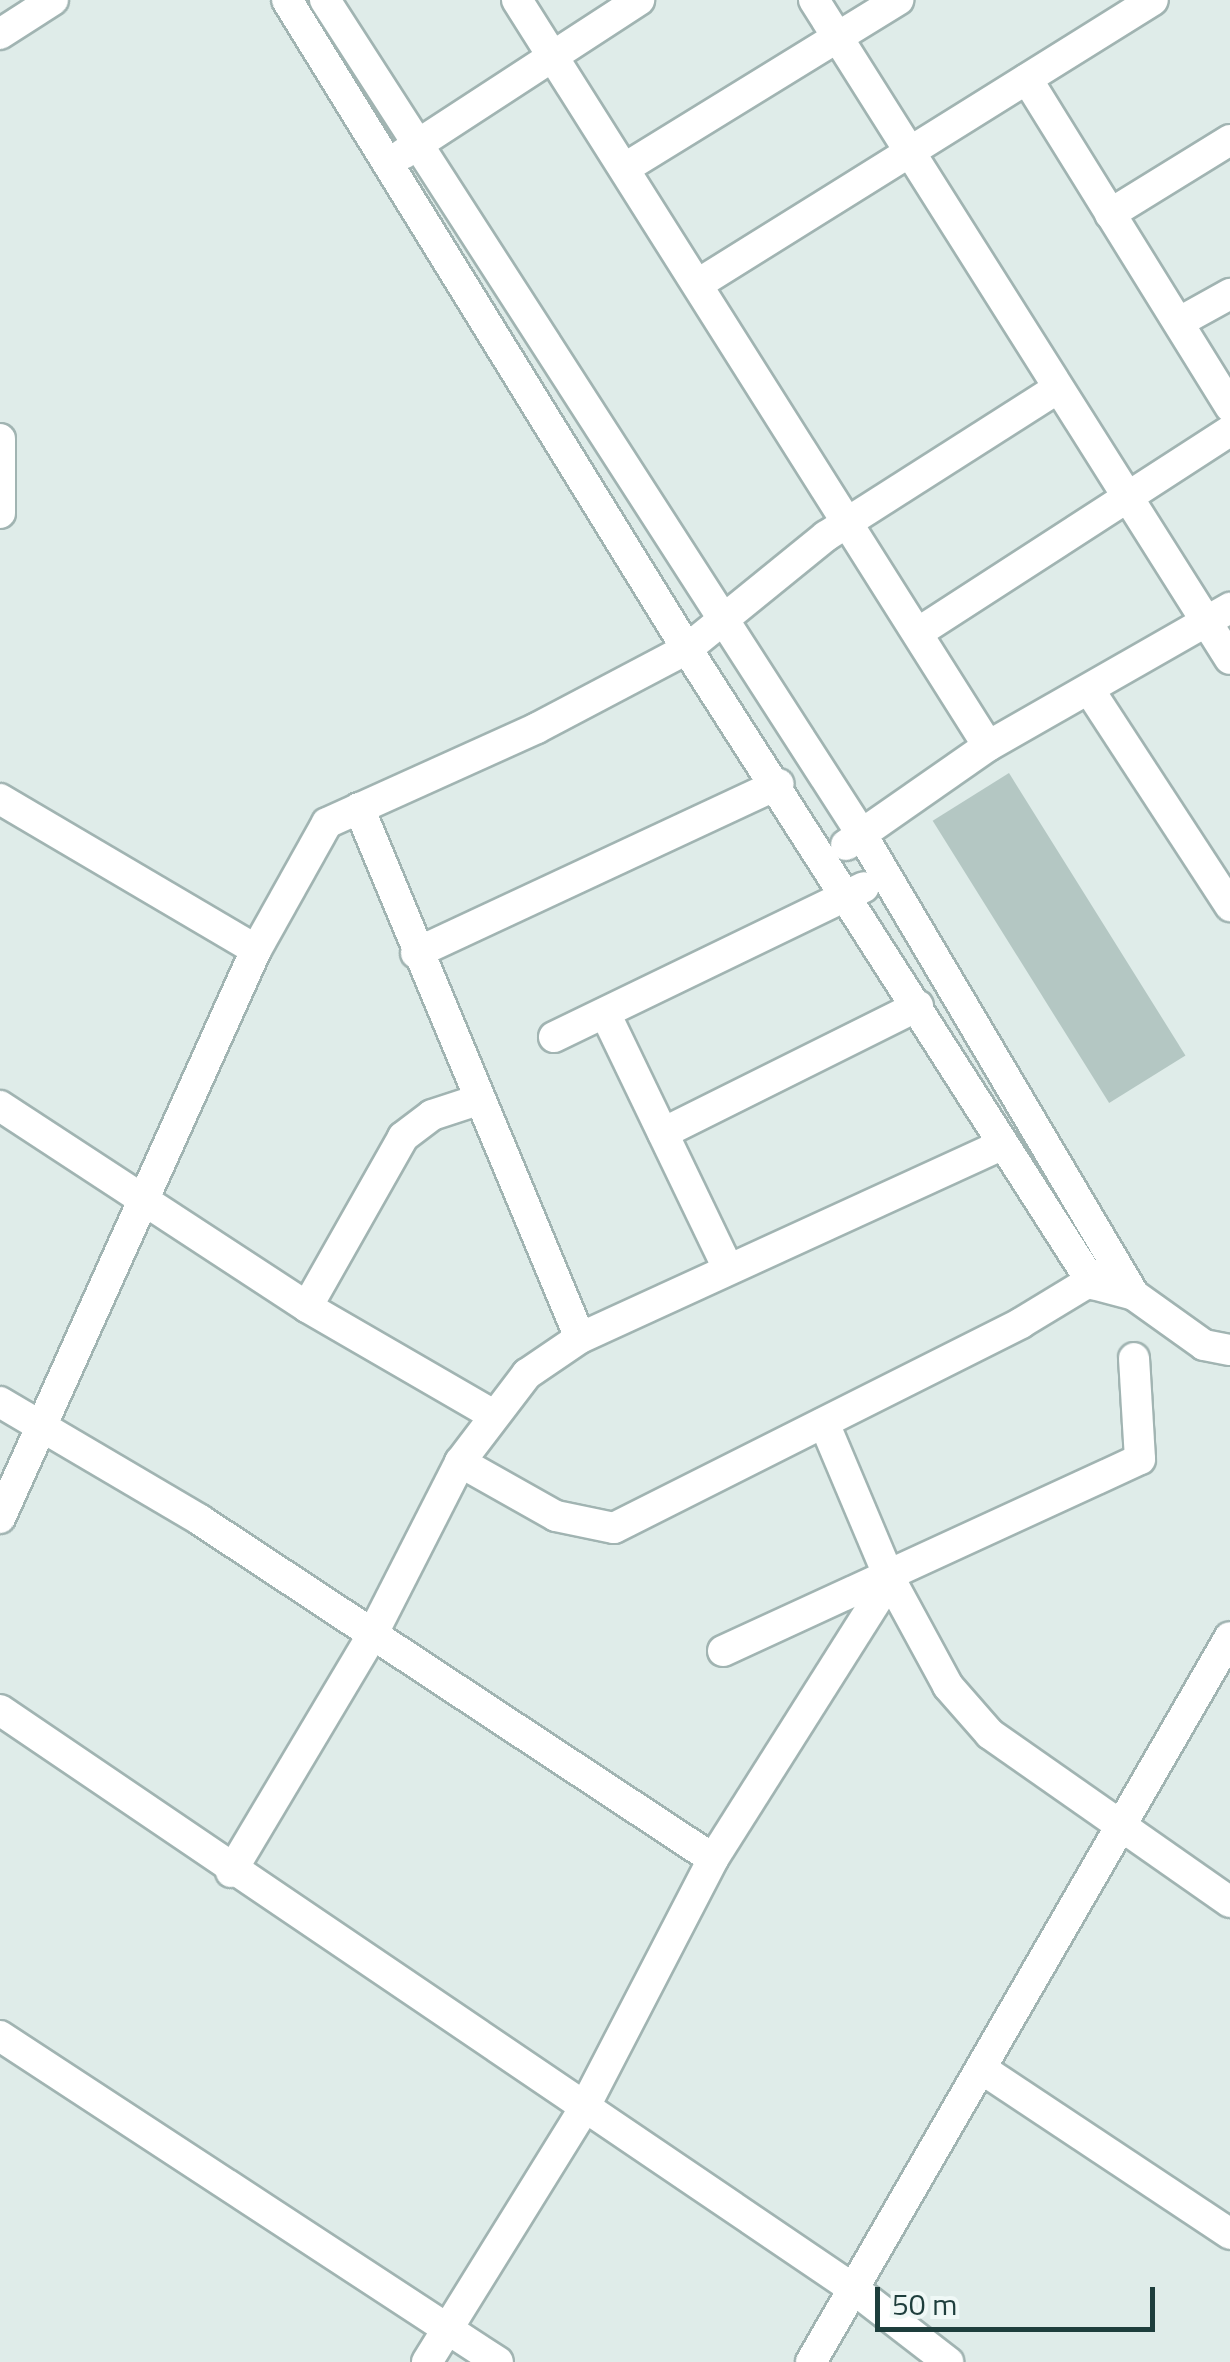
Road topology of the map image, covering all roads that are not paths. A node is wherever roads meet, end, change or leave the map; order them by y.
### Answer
1 (53, 0) edge
2 (287, 0) edge
3 (325, 0) edge
4 (517, 0) edge
5 (639, 0) edge
6 (814, 0) edge
7 (898, 0) edge
8 (1153, 0) edge
9 (0, 34) edge
10 (838, 38) junction
11 (554, 56) junction
12 (1027, 79) junction
13 (1230, 140) edge
14 (418, 144) junction
15 (909, 152) junction
16 (388, 164) junction
17 (625, 168) junction
18 (1110, 214) junction
19 (698, 284) junction
20 (1230, 294) edge
21 (1183, 320) junction
22 (1058, 388) junction
23 (1230, 407) edge
24 (1230, 430) edge
25 (0, 438) edge
26 (1128, 497) junction
27 (0, 513) edge
28 (848, 522) junction
29 (1218, 616) edge
30 (726, 620) junction
31 (919, 632) junction
32 (687, 649) junction
33 (1230, 659) edge
34 (1090, 690) junction
35 (988, 746) junction
36 (778, 784) junction
37 (0, 799) edge
38 (359, 808) junction
39 (862, 836) junction
40 (826, 858) junction
41 (884, 877) junction
42 (848, 896) junction
43 (1230, 906) edge
44 (256, 950) junction
45 (416, 953) junction
46 (918, 1006) junction
47 (605, 1013) junction
48 (554, 1037) dead end
49 (475, 1101) junction
50 (0, 1106) edge
51 (663, 1133) junction
52 (1000, 1146) junction
53 (1061, 1169) junction
54 (1029, 1189) junction
55 (142, 1199) junction
56 (1117, 1262) junction
57 (727, 1267) junction
58 (1093, 1284) junction
59 (1134, 1294) junction
60 (307, 1307) junction
61 (580, 1338) junction
62 (1230, 1350) edge
63 (1134, 1358) dead end
64 (0, 1402) edge
65 (490, 1413) junction
66 (824, 1423) junction
67 (40, 1428) junction
68 (460, 1462) junction
69 (0, 1518) edge
70 (890, 1579) junction
71 (1230, 1638) edge
72 (370, 1639) junction
73 (723, 1651) dead end
74 (0, 1710) edge
75 (1119, 1824) junction
76 (712, 1859) junction
77 (231, 1872) junction
78 (1230, 1902) edge
79 (0, 2036) edge
80 (982, 2069) junction
81 (583, 2110) junction
82 (1230, 2234) edge
83 (856, 2290) junction
84 (446, 2328) junction
85 (428, 2362) edge
86 (498, 2362) edge
87 (811, 2362) edge
88 (948, 2362) edge

1 - 9 street
2 - 16 street
3 - 14 street
4 - 11 street
5 - 11 street
6 - 10 street
7 - 10 street
8 - 12 street
10 - 15 street
10 - 17 street
11 - 14 street
11 - 17 street
12 - 15 street
12 - 18 street
13 - 18 street
14 - 16 street
14 - 30 street
15 - 19 street
15 - 22 street
16 - 32 street
17 - 19 street
18 - 21 street
19 - 28 street
20 - 21 street
21 - 23 street
22 - 26 street
22 - 28 street
24 - 26 street
25 - 27 street
26 - 29 street
26 - 31 street
28 - 30 street
28 - 31 street
29 - 33 street
29 - 34 street
30 - 32 street
30 - 39 street
31 - 35 street
32 - 36 street
32 - 38 street
34 - 35 street
34 - 43 street
35 - 39 street
36 - 40 street
36 - 45 street
37 - 44 street
38 - 44 street
38 - 45 street
39 - 40 street
39 - 41 street
40 - 42 street
41 - 42 street
41 - 53 street
42 - 46 street
42 - 47 street
44 - 55 street
45 - 49 street
46 - 51 street
46 - 52 street
47 - 48 street
47 - 51 street
49 - 60 street
49 - 61 street
50 - 55 street
51 - 57 street
52 - 54 street
52 - 57 street
53 - 54 street
53 - 56 street
54 - 58 street
55 - 60 street
55 - 67 street
56 - 58 street
56 - 59 street
57 - 61 street
58 - 59 street
58 - 66 street
59 - 62 street
60 - 65 street
61 - 65 street
63 - 70 street
64 - 67 street
65 - 68 street
66 - 68 street
66 - 70 street
67 - 69 street
67 - 72 street
68 - 72 street
70 - 73 street
70 - 75 street
70 - 76 street
71 - 75 street
72 - 76 street
72 - 77 street
74 - 77 street
75 - 78 street
75 - 80 street
76 - 81 street
77 - 81 street
79 - 84 street
80 - 82 street
80 - 83 street
81 - 83 street
81 - 84 street
83 - 87 street
83 - 88 street
84 - 85 street
84 - 86 street

